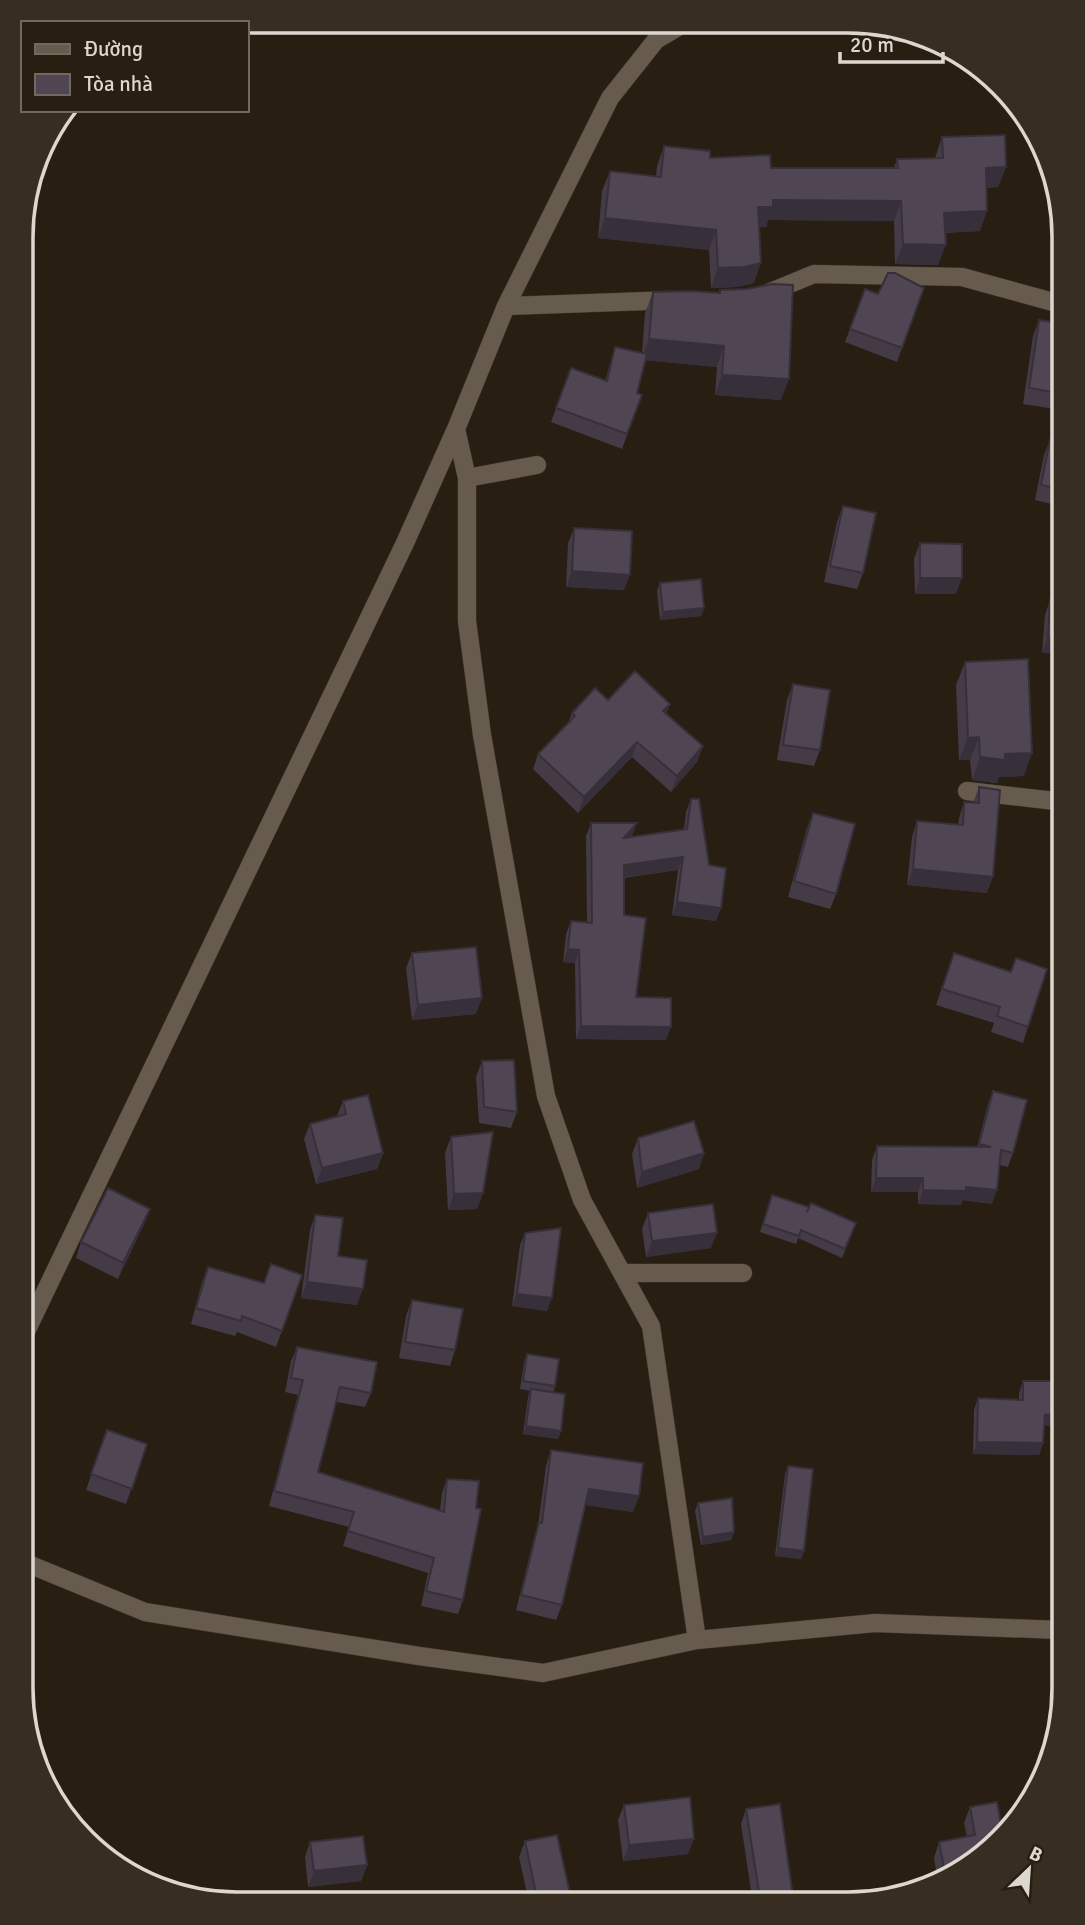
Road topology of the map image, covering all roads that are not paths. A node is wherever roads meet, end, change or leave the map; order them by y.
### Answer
1 (667, 33) edge
2 (749, 296) edge
3 (697, 300) edge
4 (1052, 302) edge
5 (506, 306) junction
6 (456, 429) junction
7 (537, 465) dead end
8 (467, 478) junction
9 (967, 791) dead end
10 (1052, 801) edge
11 (624, 1273) junction
12 (743, 1273) dead end
13 (33, 1317) edge
14 (33, 1566) edge
15 (1051, 1631) edge
16 (697, 1640) junction

1 - 5 street
2 - 4 street
3 - 5 street
5 - 6 street
6 - 8 street
6 - 13 street
7 - 8 street
8 - 11 street
9 - 10 street
11 - 12 street
11 - 16 street
14 - 16 street
15 - 16 street

